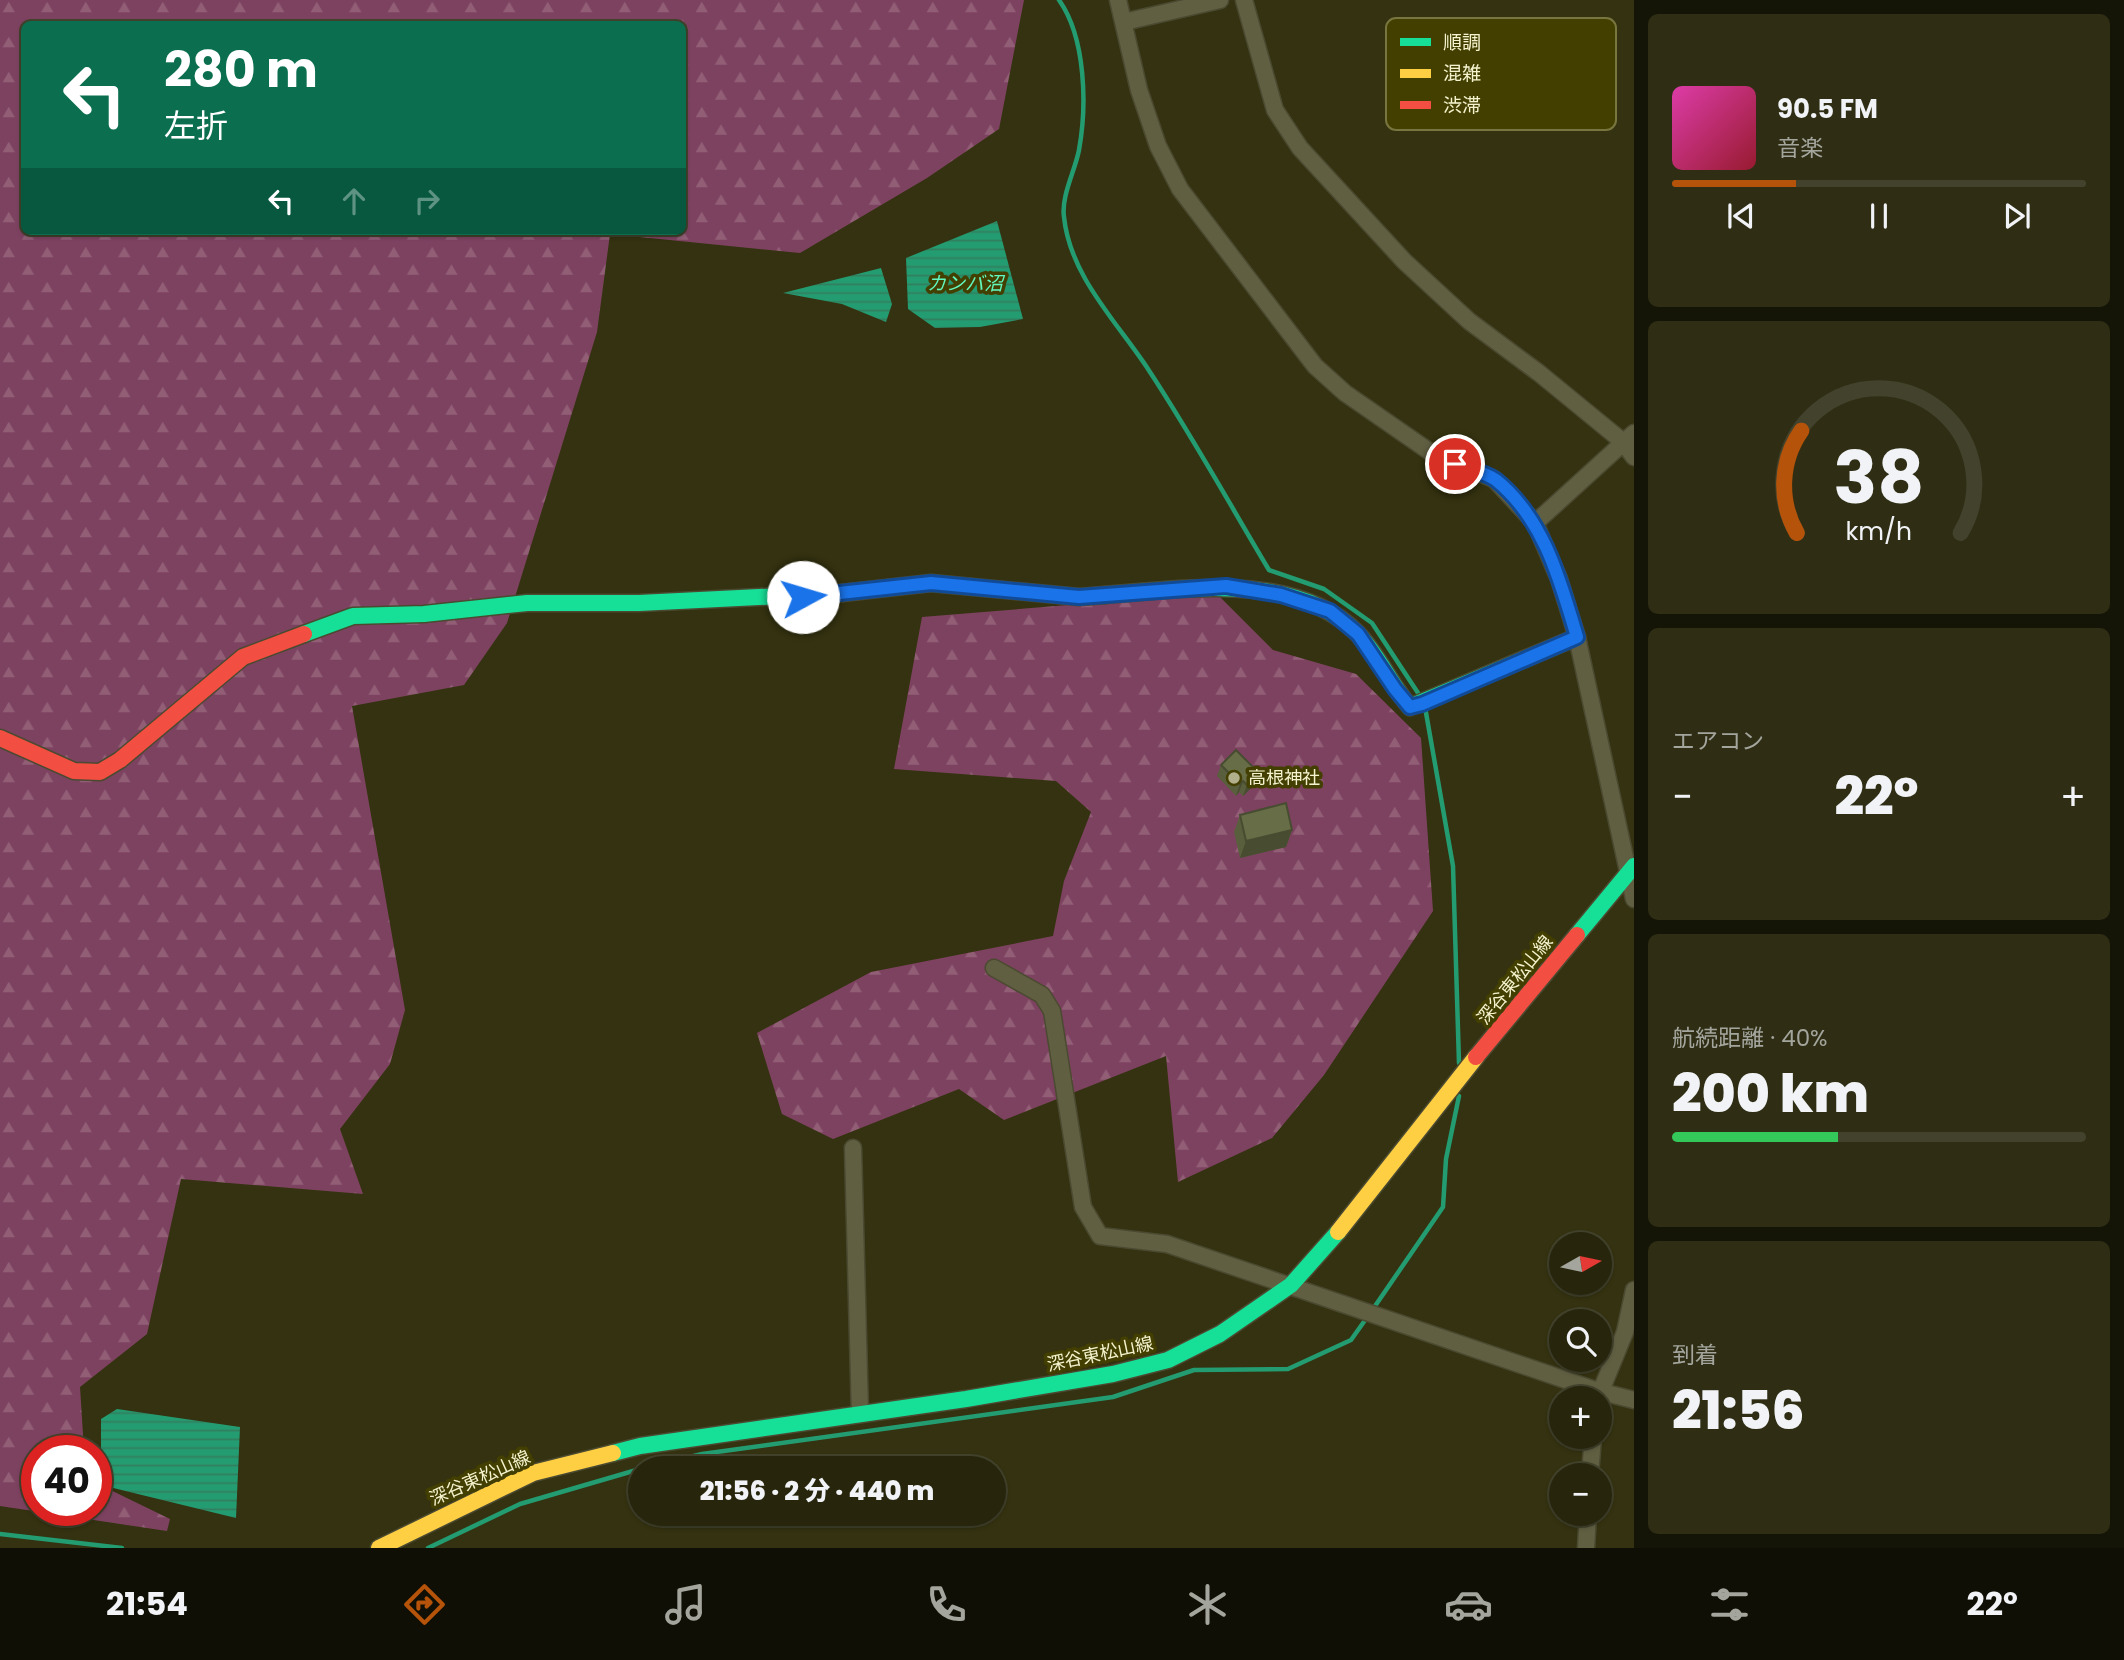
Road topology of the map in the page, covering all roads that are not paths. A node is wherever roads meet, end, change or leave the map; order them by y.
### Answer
1 (1118, 0) edge
2 (1220, 0) edge
3 (1244, 0) edge
4 (1124, 22) junction
5 (1628, 437) edge
6 (1634, 457) edge
7 (1535, 523) junction
8 (1577, 637) junction
9 (0, 738) edge
10 (1632, 869) edge
11 (1634, 899) edge
12 (994, 968) dead end
13 (853, 1148) dead end
14 (1291, 1285) junction
15 (1634, 1290) edge
16 (1573, 1386) edge
17 (1602, 1386) edge
18 (1612, 1397) edge
19 (1634, 1400) edge
20 (860, 1414) junction
21 (1587, 1526) edge
22 (379, 1548) edge
23 (1586, 1548) edge

1 - 4 street
2 - 4 street
3 - 5 street
4 - 7 street
5 - 6 street
5 - 7 street
7 - 8 street
8 - 9 street
8 - 10 street
10 - 11 street
10 - 14 street, 深谷東松山線
12 - 14 street
13 - 20 street
14 - 16 street
14 - 20 street, 深谷東松山線
15 - 17 street
18 - 19 street
20 - 22 street, 深谷東松山線
21 - 23 street

